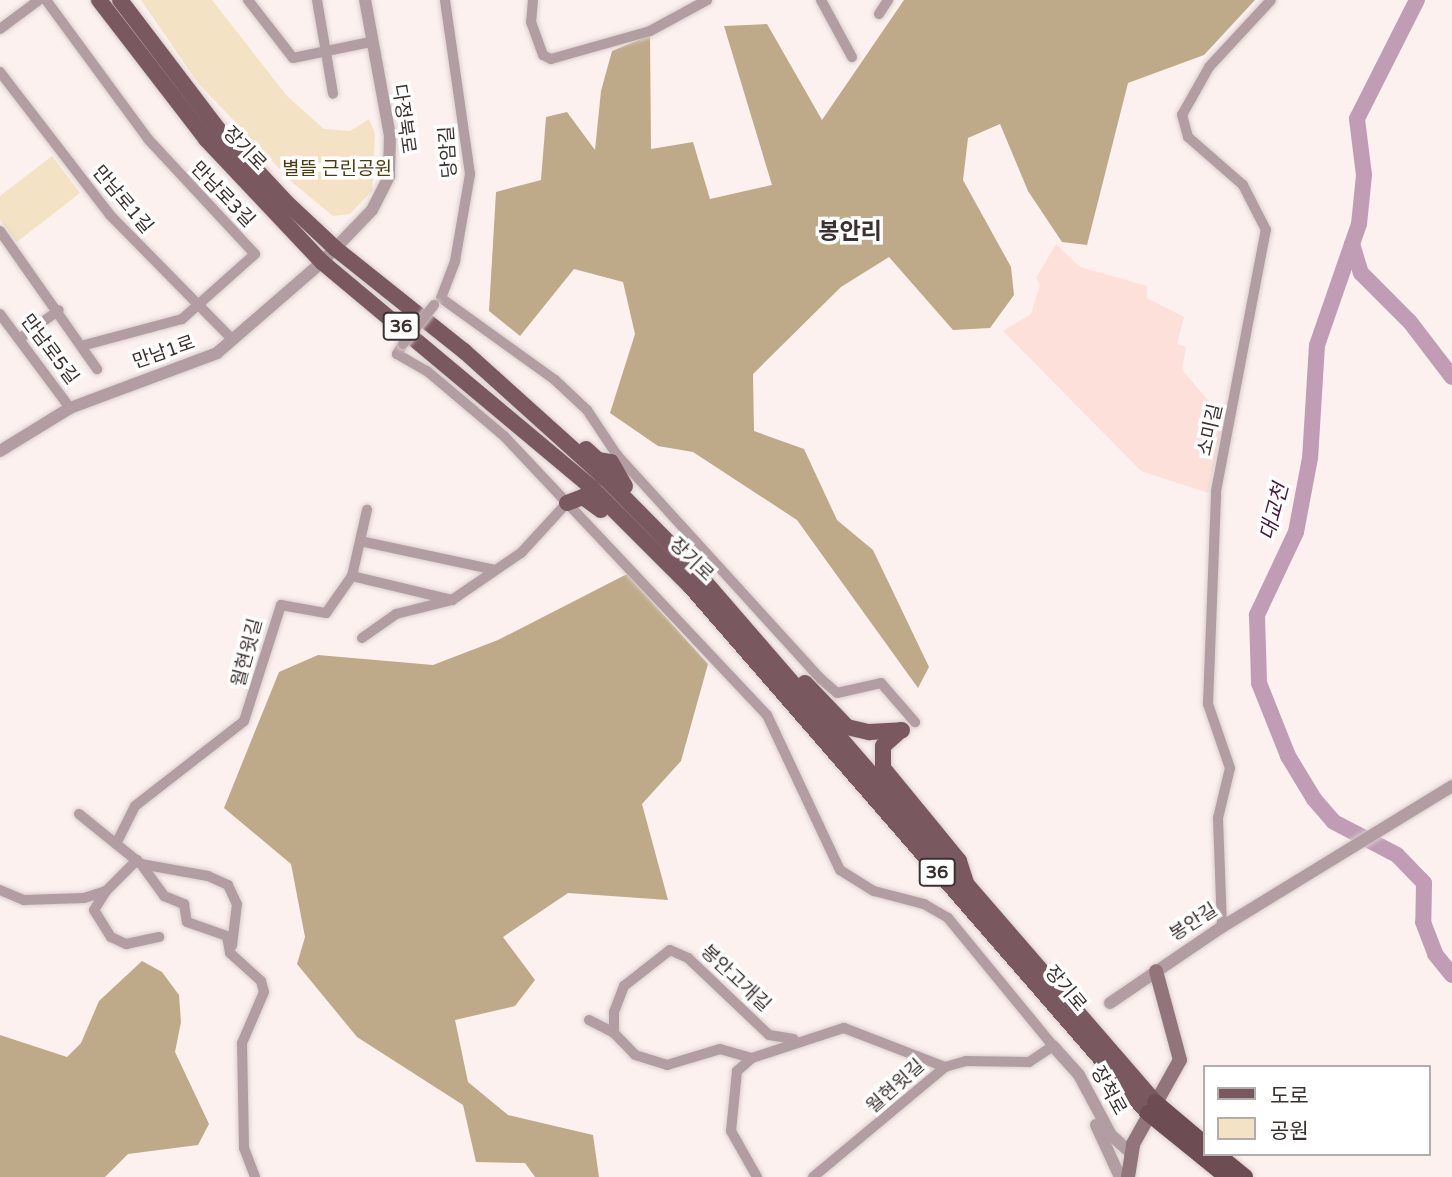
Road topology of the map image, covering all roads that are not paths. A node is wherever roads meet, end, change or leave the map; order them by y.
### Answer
1 (39, 0) edge
2 (46, 0) edge
3 (99, 0) edge
4 (120, 0) edge
5 (248, 0) edge
6 (317, 0) edge
7 (365, 0) edge
8 (445, 0) edge
9 (533, 0) edge
10 (707, 0) edge
11 (821, 0) edge
12 (888, 0) edge
13 (1270, 0) edge
14 (879, 14) dead end
15 (0, 29) edge
16 (370, 42) junction
17 (324, 52) junction
18 (852, 57) dead end
19 (0, 72) edge
20 (333, 94) dead end
21 (0, 231) edge
22 (336, 250) junction
23 (322, 262) junction
24 (438, 302) junction
25 (196, 307) junction
26 (59, 310) junction
27 (0, 314) edge
28 (19, 339) junction
29 (232, 339) junction
30 (85, 345) junction
31 (464, 351) junction
32 (97, 369) dead end
33 (70, 408) junction
34 (539, 442) junction
35 (0, 451) edge
36 (614, 458) junction
37 (567, 503) junction
38 (367, 510) dead end
39 (360, 541) junction
40 (656, 555) junction
41 (686, 560) junction
42 (495, 570) junction
43 (352, 576) junction
44 (452, 600) junction
45 (722, 603) junction
46 (362, 638) dead end
47 (915, 722) dead end
48 (1452, 786) edge
49 (79, 814) dead end
50 (116, 844) junction
51 (139, 862) junction
52 (968, 889) junction
53 (0, 890) edge
54 (106, 891) junction
55 (1222, 927) junction
56 (159, 937) dead end
57 (230, 953) junction
58 (1156, 971) junction
59 (1110, 1003) dead end
60 (589, 1020) dead end
61 (614, 1034) junction
62 (798, 1039) junction
63 (1053, 1046) junction
64 (752, 1058) junction
65 (945, 1067) junction
66 (1079, 1075) junction
67 (1152, 1107) junction
68 (1204, 1143) edge
69 (1130, 1152) junction
70 (1204, 1156) edge
71 (1204, 1156) edge
72 (1219, 1156) edge
73 (255, 1177) edge
74 (757, 1177) edge
75 (813, 1177) edge
76 (1120, 1177) edge
77 (1128, 1177) edge
78 (1227, 1177) edge
79 (1245, 1177) edge

1 - 15 street
2 - 25 street, 만남로3길
3 - 23 main road, 장기로 / 36
4 - 22 main road, 장기로 / 36
5 - 17 street
6 - 17 street
7 - 16 street, 다정북로
8 - 24 street, 당암길
9 - 10 street
11 - 18 street
12 - 14 street
13 - 55 street, 소미길
16 - 17 street
16 - 22 street, 다정북로
17 - 20 street
19 - 25 street, 만남로1길
21 - 26 street
22 - 23 street, 다정북로
22 - 31 main road, 장기로 / 36
23 - 29 street, 만남1로
23 - 34 main road, 장기로 / 36
24 - 36 street
24 - 37 street, 당암길, bridge
25 - 29 street, 만남로1길
25 - 30 street, 만남로3길
26 - 28 street
26 - 30 street
27 - 28 street, 만남로5길
28 - 33 street, 만남로5길
29 - 33 street, 만남1로
30 - 32 street
31 - 36 main road
31 - 41 main road, 장기로 / 36
33 - 35 street, 만남1로
34 - 37 main road
34 - 40 main road, 장기로 / 36
36 - 41 main road
36 - 47 street
37 - 40 main road
37 - 42 street
37 - 63 street
38 - 39 street
39 - 42 street
39 - 43 street
40 - 67 main road, 장기로 / 36
41 - 45 main road, 장기로 / 36
42 - 44 street
43 - 44 street
43 - 50 street, 월현윗길
44 - 46 street
45 - 52 main road, 장기로 / 36
45 - 52 main road
48 - 55 street, 봉안길
49 - 50 street
50 - 51 street
51 - 54 street
51 - 57 street
51 - 57 street
52 - 67 main road, 장기로 / 36
53 - 54 street
54 - 56 street
55 - 58 street, 봉안길
57 - 73 street
58 - 59 street, 봉안길
58 - 67 main road
60 - 61 street
61 - 62 street, 봉안고개길
61 - 64 street
62 - 64 street, 봉안고개길
62 - 65 street, 봉안고개길
63 - 65 street, 월현윗길
63 - 66 street, 장척로
64 - 74 street
65 - 75 street, 월현윗길
66 - 69 street, 장척로
66 - 76 street
67 - 68 highway, 장기로 / 36
67 - 69 main road
67 - 70 highway, 장기로 / 36
69 - 77 main road
71 - 78 highway, 장기로 / 36
72 - 79 highway

